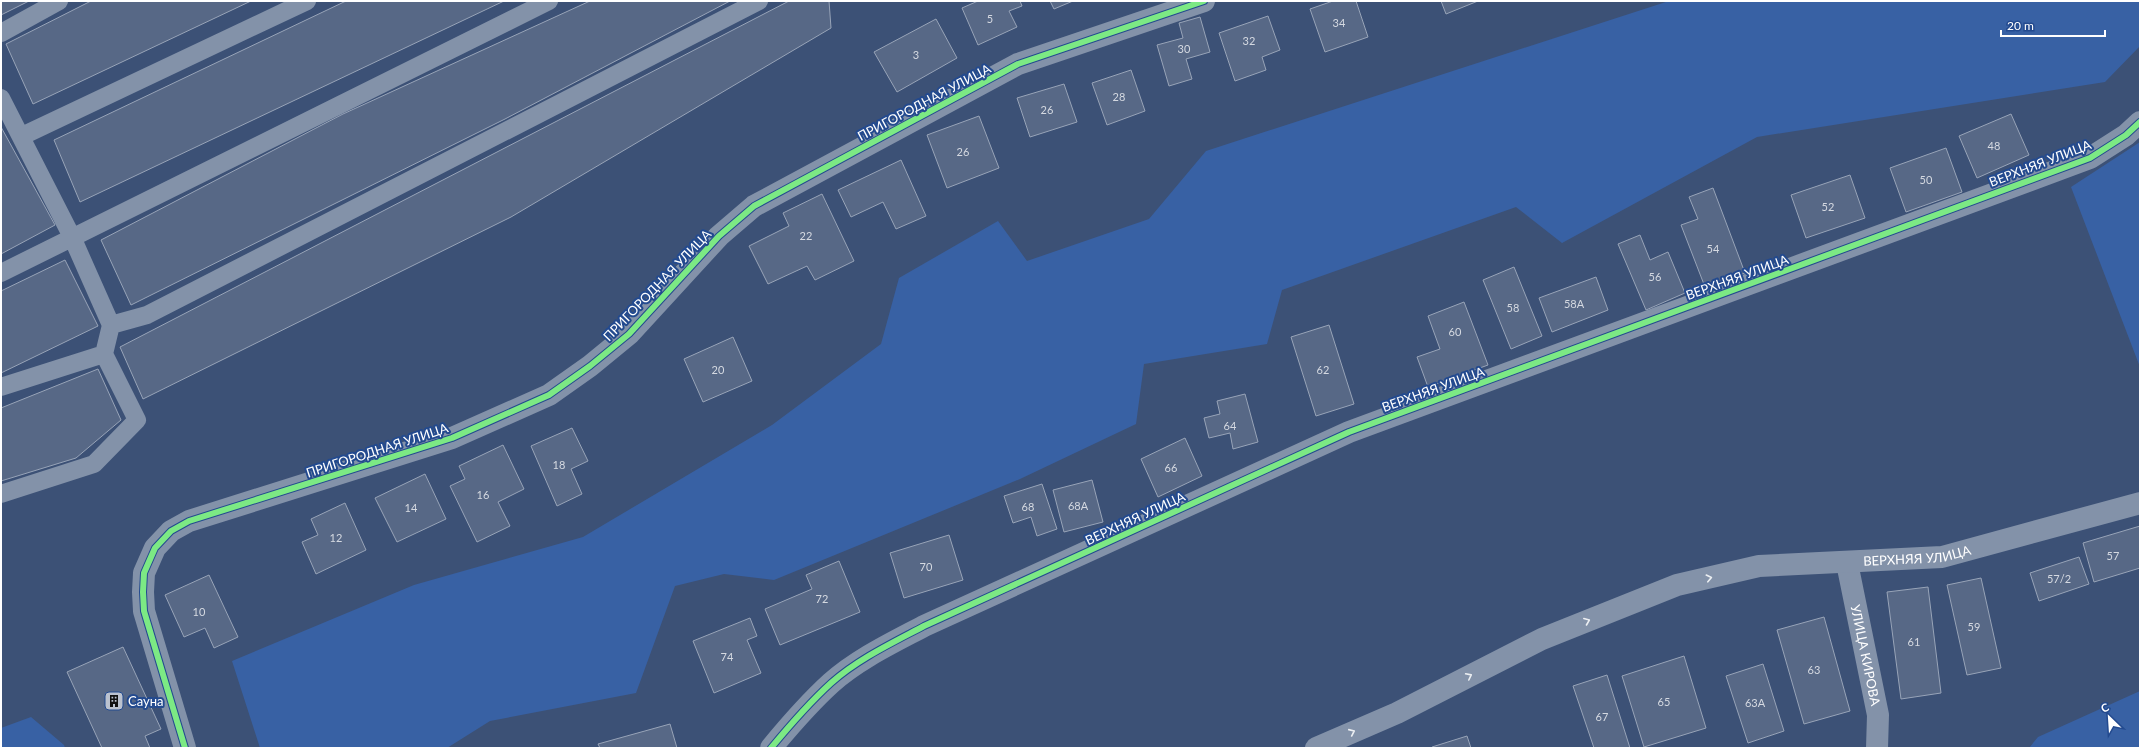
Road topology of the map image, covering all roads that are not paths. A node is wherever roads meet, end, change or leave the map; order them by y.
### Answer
1 (59, 1) edge
2 (307, 1) edge
3 (548, 1) edge
4 (759, 1) edge
5 (1204, 1) edge
6 (1, 33) edge
7 (1, 98) edge
8 (2140, 122) edge
9 (22, 136) junction
10 (72, 236) junction
11 (1, 273) edge
12 (111, 325) junction
13 (104, 354) junction
14 (1, 387) edge
15 (1, 494) edge
16 (2140, 503) edge
17 (1847, 563) junction
18 (185, 748) edge
19 (771, 748) edge
20 (1316, 748) edge
21 (1877, 748) edge

1 - 6 lane
2 - 9 lane
3 - 10 lane
4 - 12 lane
5 - 18 street, ПРИГОРОДНАЯ УЛИЦА
7 - 9 lane
8 - 19 street, ВЕРХНЯЯ УЛИЦА
9 - 10 lane
10 - 11 lane
10 - 12 lane
12 - 13 lane
13 - 14 lane
13 - 15 lane
16 - 17 street, ВЕРХНЯЯ УЛИЦА
20 -> 17 street, ВЕРХНЯЯ УЛИЦА
17 - 21 street, УЛИЦА КИРОВА

